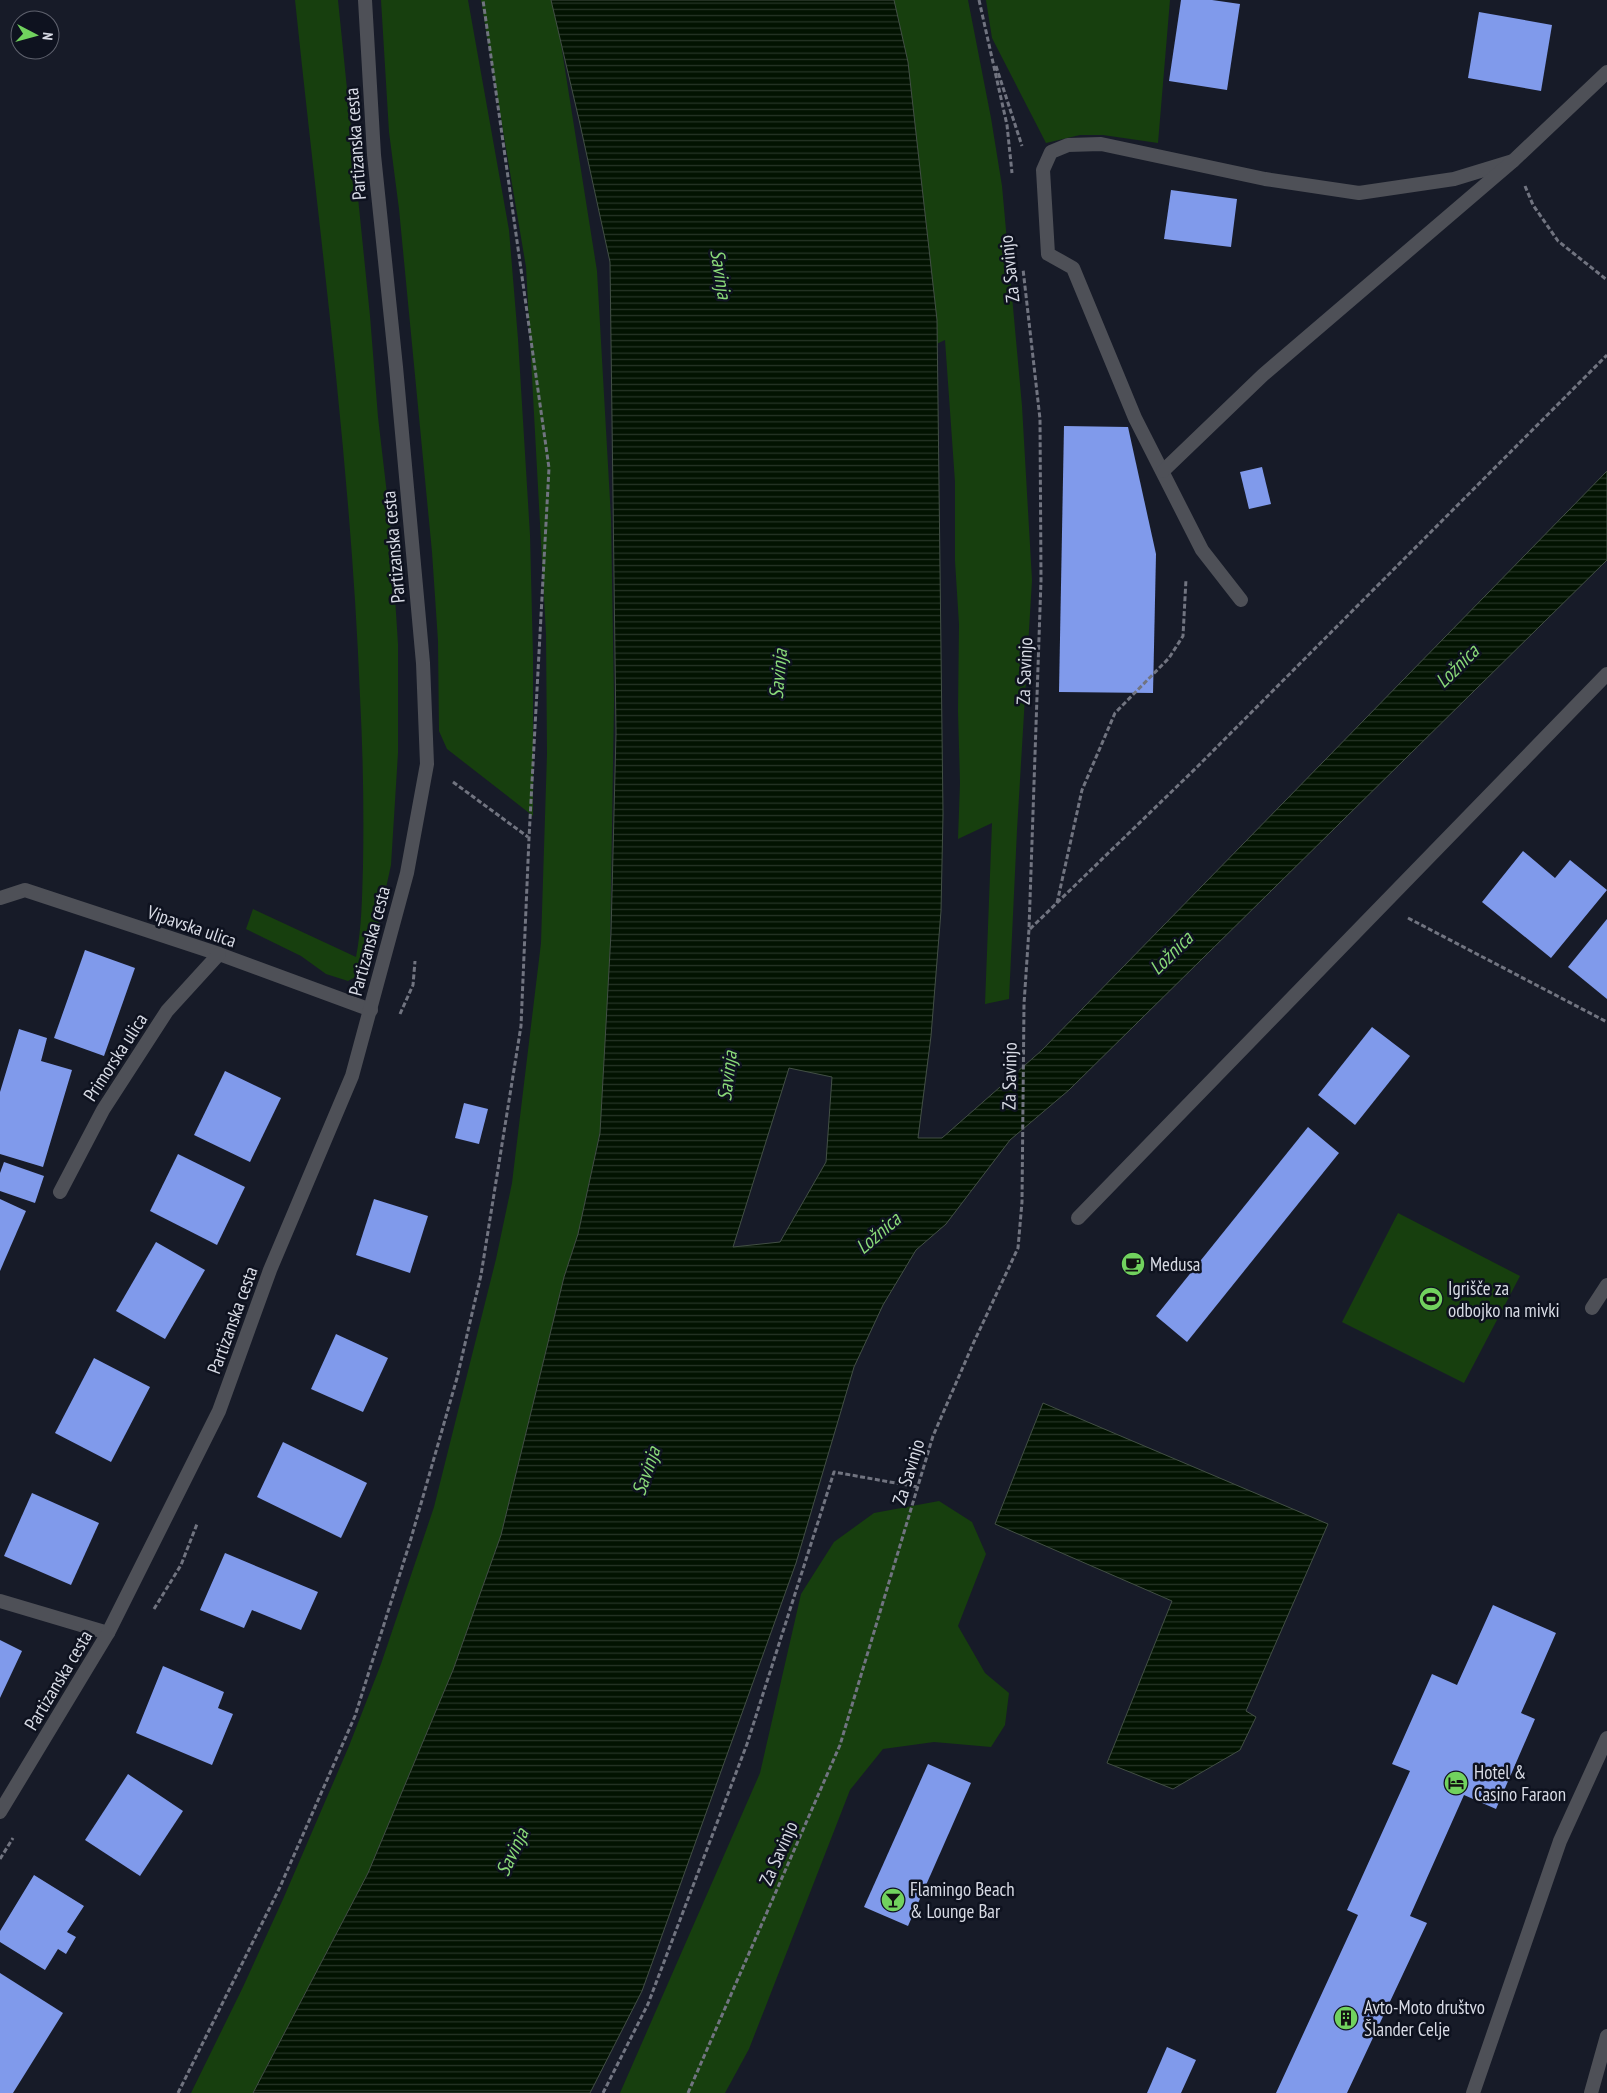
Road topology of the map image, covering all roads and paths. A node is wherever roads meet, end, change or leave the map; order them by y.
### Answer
1 (365, 0) edge
2 (483, 0) edge
3 (979, 0) edge
4 (990, 49) junction
5 (1607, 72) edge
6 (1024, 150) dead end
7 (1513, 161) junction
8 (1012, 174) dead end
9 (1022, 262) dead end
10 (1607, 280) edge
11 (1607, 355) edge
12 (1163, 471) junction
13 (1185, 574) dead end
14 (1241, 600) dead end
15 (1607, 674) edge
16 (427, 764) junction
17 (529, 838) junction
18 (0, 898) edge
19 (1057, 903) junction
20 (1384, 906) junction
21 (1029, 929) junction
22 (219, 954) junction
23 (371, 1010) junction
24 (1607, 1022) edge
25 (60, 1192) dead end
26 (1078, 1218) dead end
27 (1607, 1284) edge
28 (1592, 1308) dead end
29 (918, 1487) junction
30 (0, 1601) edge
31 (108, 1633) junction
32 (1607, 1738) edge
33 (0, 1812) edge
34 (1607, 2036) edge
35 (178, 2093) edge
36 (603, 2093) edge
37 (688, 2093) edge
38 (1473, 2093) edge
39 (1591, 2093) edge

1 - 16 street, Partizanska cesta
2 - 17 path
3 - 4 path
4 - 6 path
4 - 8 path
5 - 7 street
7 - 10 path
7 - 12 street
7 - 12 street
9 - 21 path, Za Savinjo
11 - 19 path
12 - 14 street
13 - 19 path
15 - 20 street
16 - 17 path
16 - 23 street, Partizanska cesta
17 - 35 path
18 - 22 street, Vipavska ulica
19 - 21 path
20 - 24 path
20 - 26 street
21 - 29 path, Za Savinjo
22 - 23 street, Vipavska ulica
22 - 25 street, Primorska ulica
23 - 31 street, Partizanska cesta
27 - 28 street
29 - 36 path
29 - 37 path, Za Savinjo
30 - 31 street
31 - 33 street, Partizanska cesta
32 - 38 street
34 - 39 street

